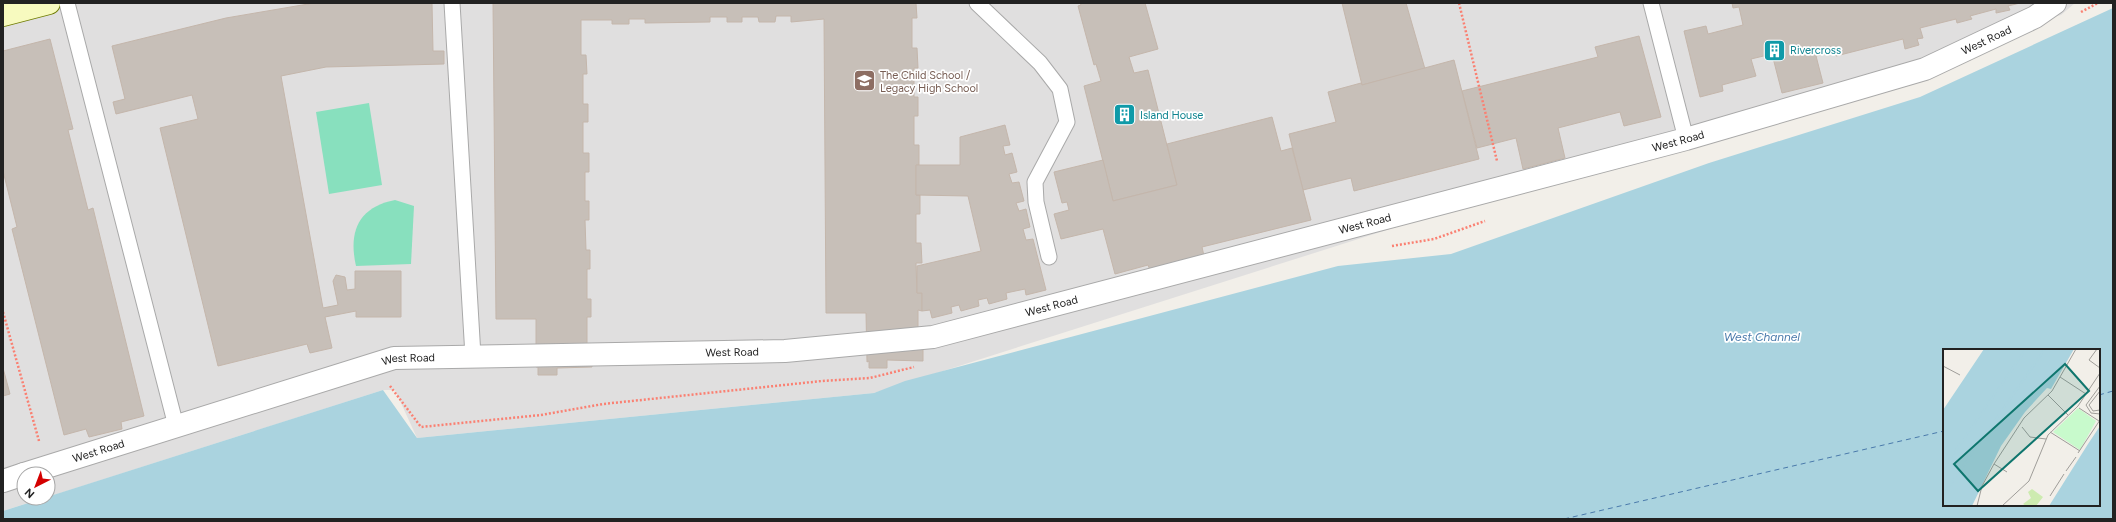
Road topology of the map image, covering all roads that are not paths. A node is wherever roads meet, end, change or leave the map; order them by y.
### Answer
1 (49, 3) edge
2 (67, 3) edge
3 (452, 3) edge
4 (977, 3) edge
5 (1652, 3) edge
6 (2054, 3) edge
7 (3, 15) edge
8 (1686, 139) junction
9 (1049, 257) dead end
10 (473, 356) junction
11 (176, 426) junction
12 (49, 466) edge
13 (16, 477) edge
14 (3, 481) edge

1 - 7 street
2 - 11 lane
3 - 10 lane
4 - 9 lane
5 - 8 lane
6 - 8 street, West Road
8 - 10 street, West Road
10 - 11 street, West Road
11 - 12 street, West Road
13 - 14 street, West Road

